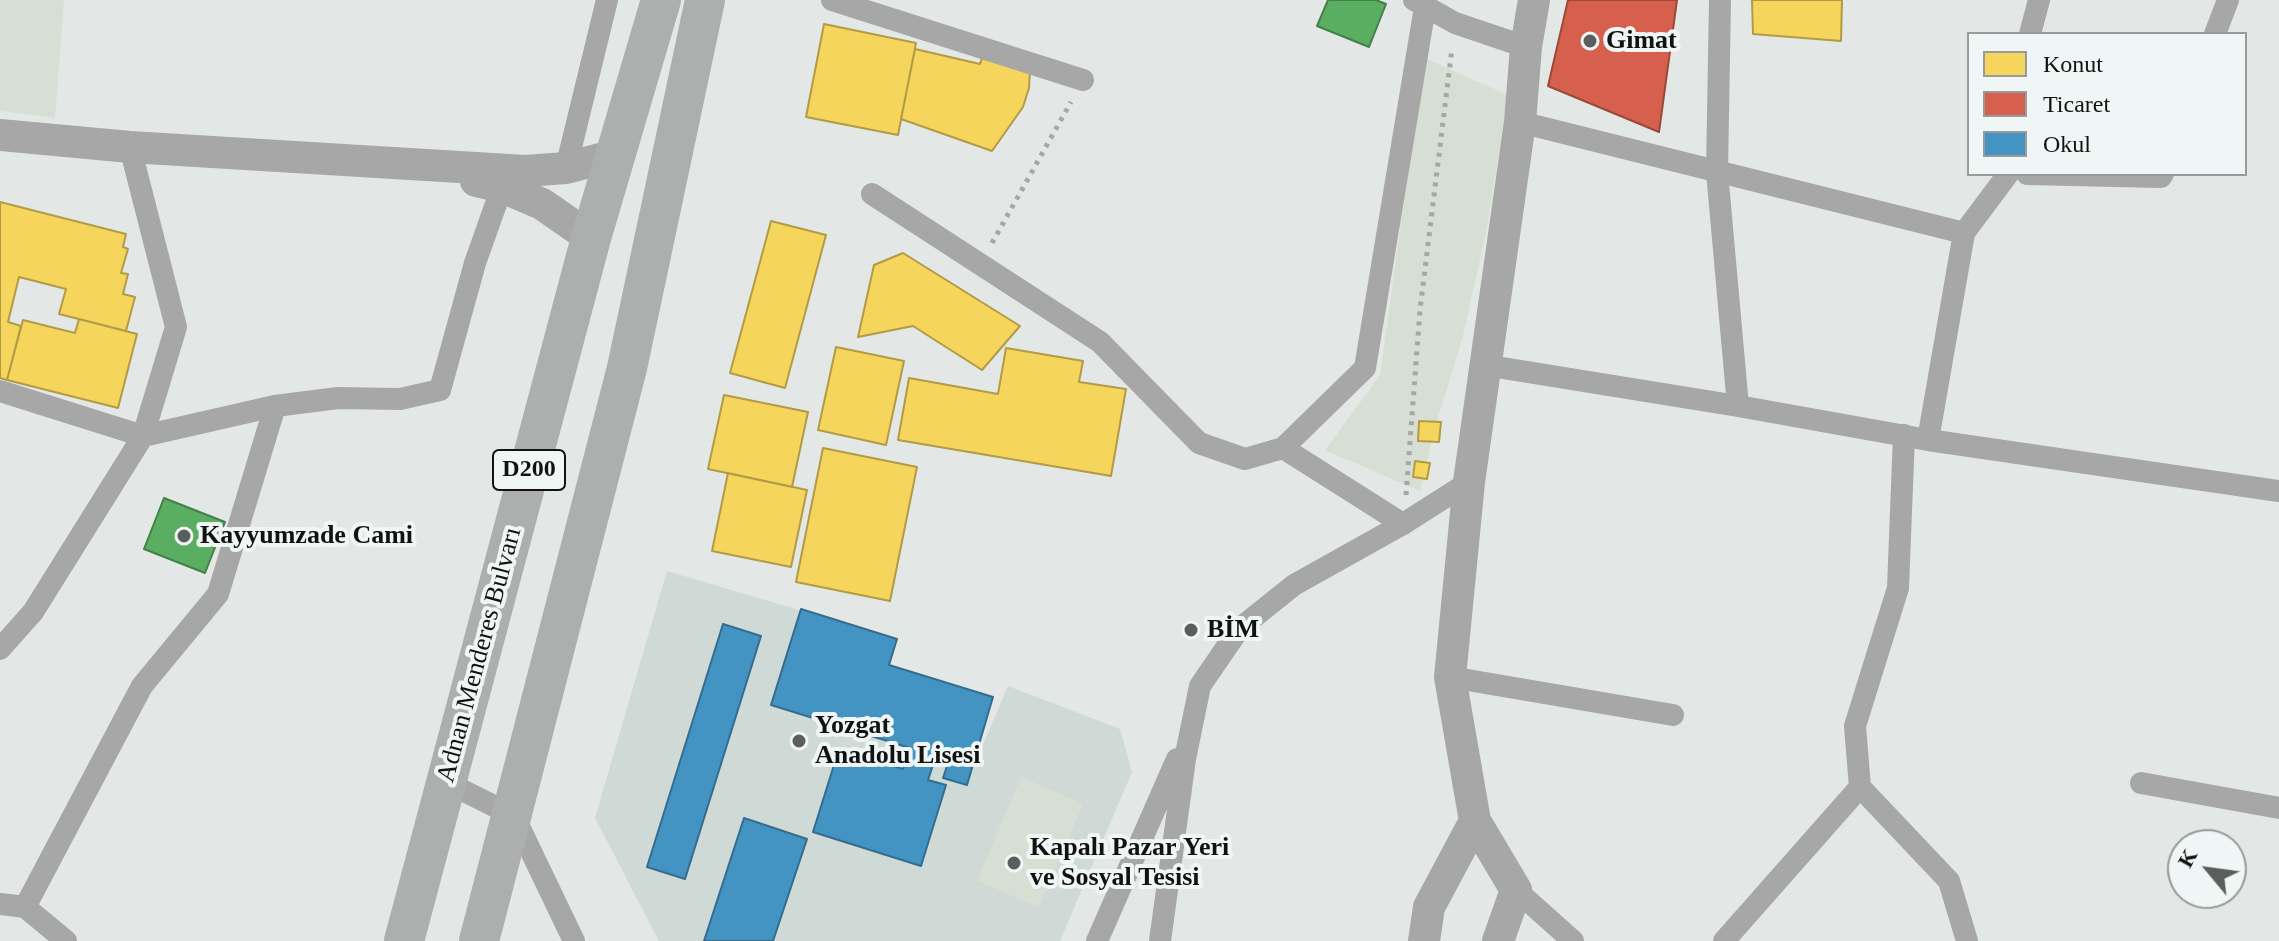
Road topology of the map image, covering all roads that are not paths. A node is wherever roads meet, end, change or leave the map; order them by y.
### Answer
1 (607, 0) edge
2 (640, 0) edge
3 (661, 0) edge
4 (705, 0) edge
5 (717, 0) edge
6 (832, 0) edge
7 (1534, 0) edge
8 (1720, 0) edge
9 (2039, 0) edge
10 (2228, 0) edge
11 (1420, 4) edge
12 (2031, 32) edge
13 (2216, 32) edge
14 (1526, 47) junction
15 (1083, 80) road end
16 (1520, 122) junction
17 (0, 135) edge
18 (130, 147) junction
19 (613, 152) junction
20 (396, 163) junction
21 (566, 168) junction
22 (1717, 172) junction
23 (2007, 176) edge
24 (2116, 176) edge
25 (2162, 176) edge
26 (502, 187) junction
27 (872, 194) dead end
28 (1964, 233) junction
29 (591, 238) junction
30 (1484, 365) junction
31 (627, 368) junction
32 (0, 391) edge
33 (275, 406) junction
34 (1738, 406) junction
35 (1904, 435) junction
36 (143, 436) junction
37 (1928, 440) junction
38 (1283, 448) junction
39 (1469, 482) junction
40 (2279, 491) edge
41 (1403, 524) junction
42 (0, 649) edge
43 (1450, 677) junction
44 (1673, 715) dead end
45 (1191, 729) junction
46 (446, 782) junction
47 (2141, 783) dead end
48 (1860, 787) junction
49 (2279, 808) edge
50 (514, 816) junction
51 (1475, 821) junction
52 (1516, 890) junction
53 (0, 904) edge
54 (25, 907) junction
55 (66, 941) edge
56 (404, 941) edge
57 (479, 941) edge
58 (574, 941) edge
59 (1097, 941) edge
60 (1160, 941) edge
61 (1424, 941) edge
62 (1498, 941) edge
63 (1573, 941) edge
64 (1724, 941) edge
65 (1967, 941) edge

1 - 21 street
2 - 19 street
3 - 19 highway, Adnan Menderes Bulvarı / D200
4 - 31 highway, D200
5 - 31 street
6 - 15 street
7 - 14 street
8 - 22 street
9 - 12 street
10 - 13 street
11 - 14 street
11 - 38 street
14 - 16 street
16 - 22 street
16 - 30 street
17 - 18 street
18 - 20 street
18 - 36 street
19 - 21 street
19 - 29 highway, Adnan Menderes Bulvarı / D200
20 - 21 street
20 - 26 street
22 - 28 street
22 - 34 street
23 - 28 street
24 - 25 street
26 - 29 street
26 - 33 street
27 - 38 street
28 - 37 street
29 - 46 highway, Adnan Menderes Bulvarı / D200
30 - 34 street
30 - 39 street
31 - 50 highway, D200
32 - 36 street
33 - 36 street
33 - 54 street
34 - 35 street
35 - 37 street
35 - 48 street
36 - 42 street
37 - 40 street
38 - 41 street
39 - 41 street
39 - 43 street
41 - 45 street
43 - 44 street
43 - 51 street
45 - 59 street
45 - 60 street
46 - 50 street
46 - 56 highway, Adnan Menderes Bulvarı / D200
47 - 49 street
48 - 64 street
48 - 65 street
50 - 57 highway, D200
50 - 58 street
51 - 52 street
51 - 61 street
52 - 62 street
52 - 63 street
53 - 54 street
54 - 55 street

